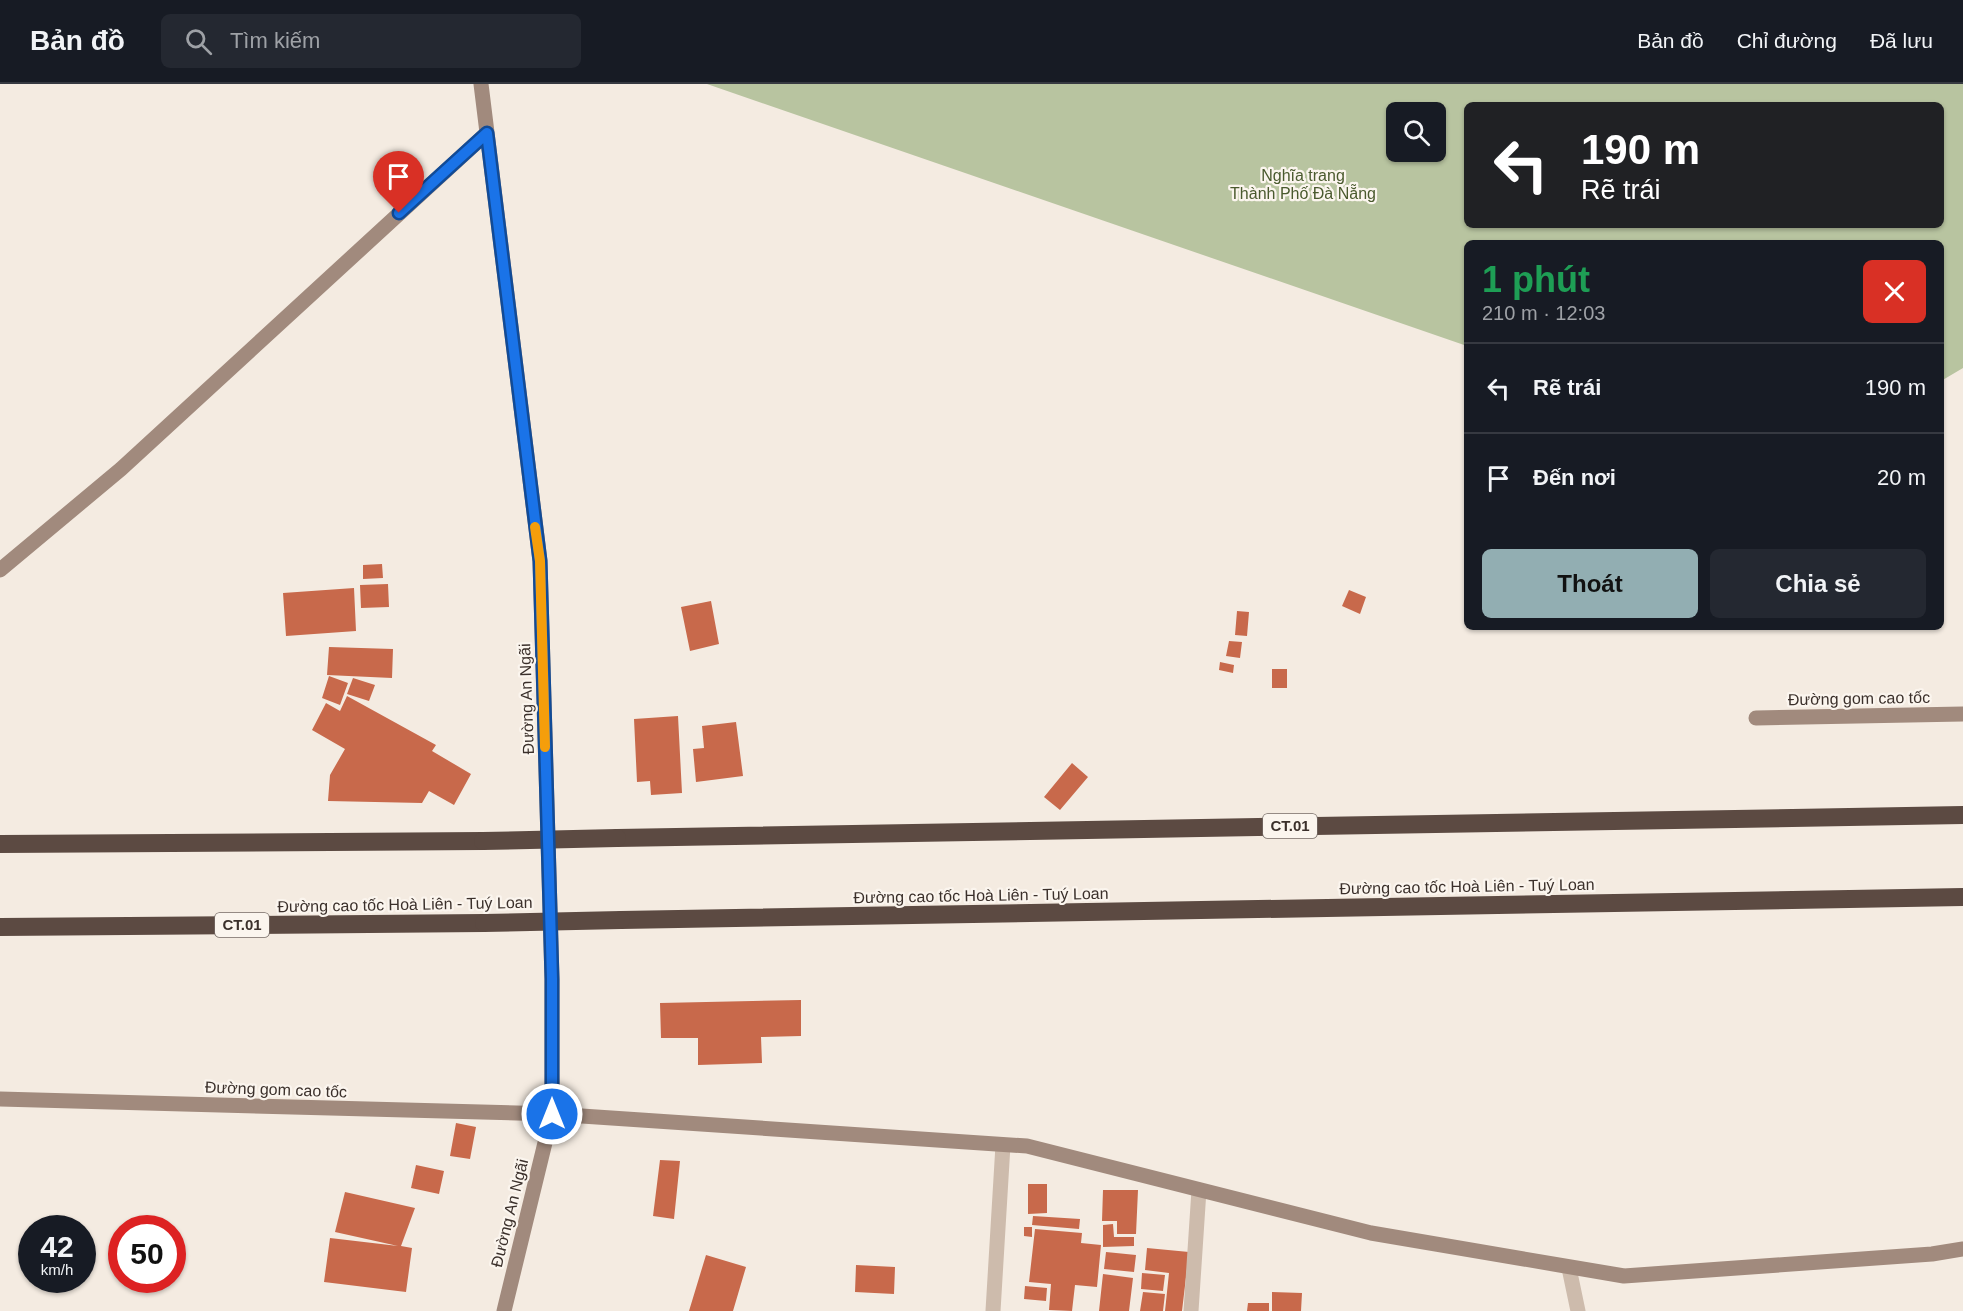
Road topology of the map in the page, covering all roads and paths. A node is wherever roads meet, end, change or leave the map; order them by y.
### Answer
1 (481, 84) edge
2 (487, 133) junction
3 (0, 570) edge
4 (1963, 714) edge
5 (1756, 718) dead end
6 (1963, 815) edge
7 (0, 844) edge
8 (1963, 897) edge
9 (0, 927) edge
10 (0, 1099) edge
11 (552, 1114) junction
12 (1003, 1145) junction
13 (1198, 1190) junction
14 (1963, 1249) edge
15 (1569, 1268) junction
16 (504, 1311) edge
17 (993, 1311) edge
18 (1191, 1311) edge
19 (1578, 1311) edge

1 - 2 main road, Đường An Ngãi
2 - 3 main road
2 - 11 main road, Đường An Ngãi
4 - 5 main road, Đường gom cao tốc
6 - 7 highway, CT.01, bridge
8 - 9 highway, Đường cao tốc Hoà Liên - Tuý Loan / CT.01, bridge
10 - 11 main road, Đường gom cao tốc
11 - 12 main road, Đường gom cao tốc
11 - 16 main road, Đường An Ngãi
12 - 13 main road, Đường gom cao tốc
12 - 17 street
13 - 15 main road, Đường gom cao tốc
13 - 18 street
14 - 15 main road, Đường gom cao tốc
15 - 19 street

